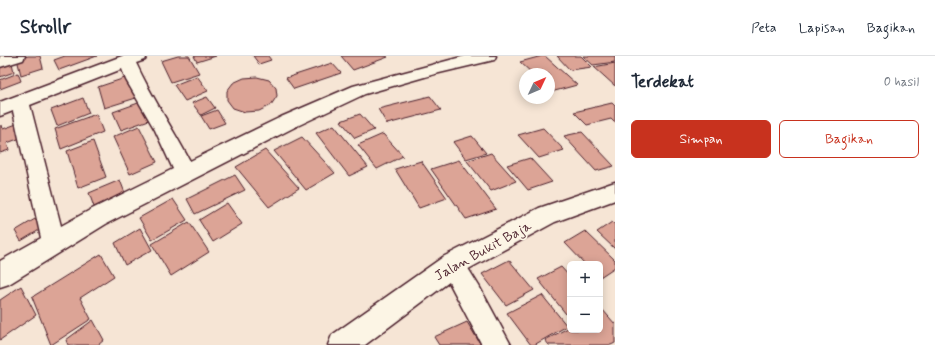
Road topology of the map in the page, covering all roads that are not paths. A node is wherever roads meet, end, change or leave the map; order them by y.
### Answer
1 (16, 56) edge
2 (488, 56) edge
3 (133, 58) edge
4 (0, 62) edge
5 (20, 101) junction
6 (0, 109) edge
7 (186, 174) junction
8 (615, 191) edge
9 (54, 243) junction
10 (452, 265) junction
11 (0, 275) edge
12 (342, 345) edge
13 (497, 345) edge

1 - 4 street
2 - 7 street
3 - 5 street
3 - 7 street
5 - 6 street
5 - 9 street
7 - 9 street
8 - 10 street, Jalan Bukit Baja
9 - 11 street
10 - 12 street, Jalan Bukit Baja
10 - 13 street

